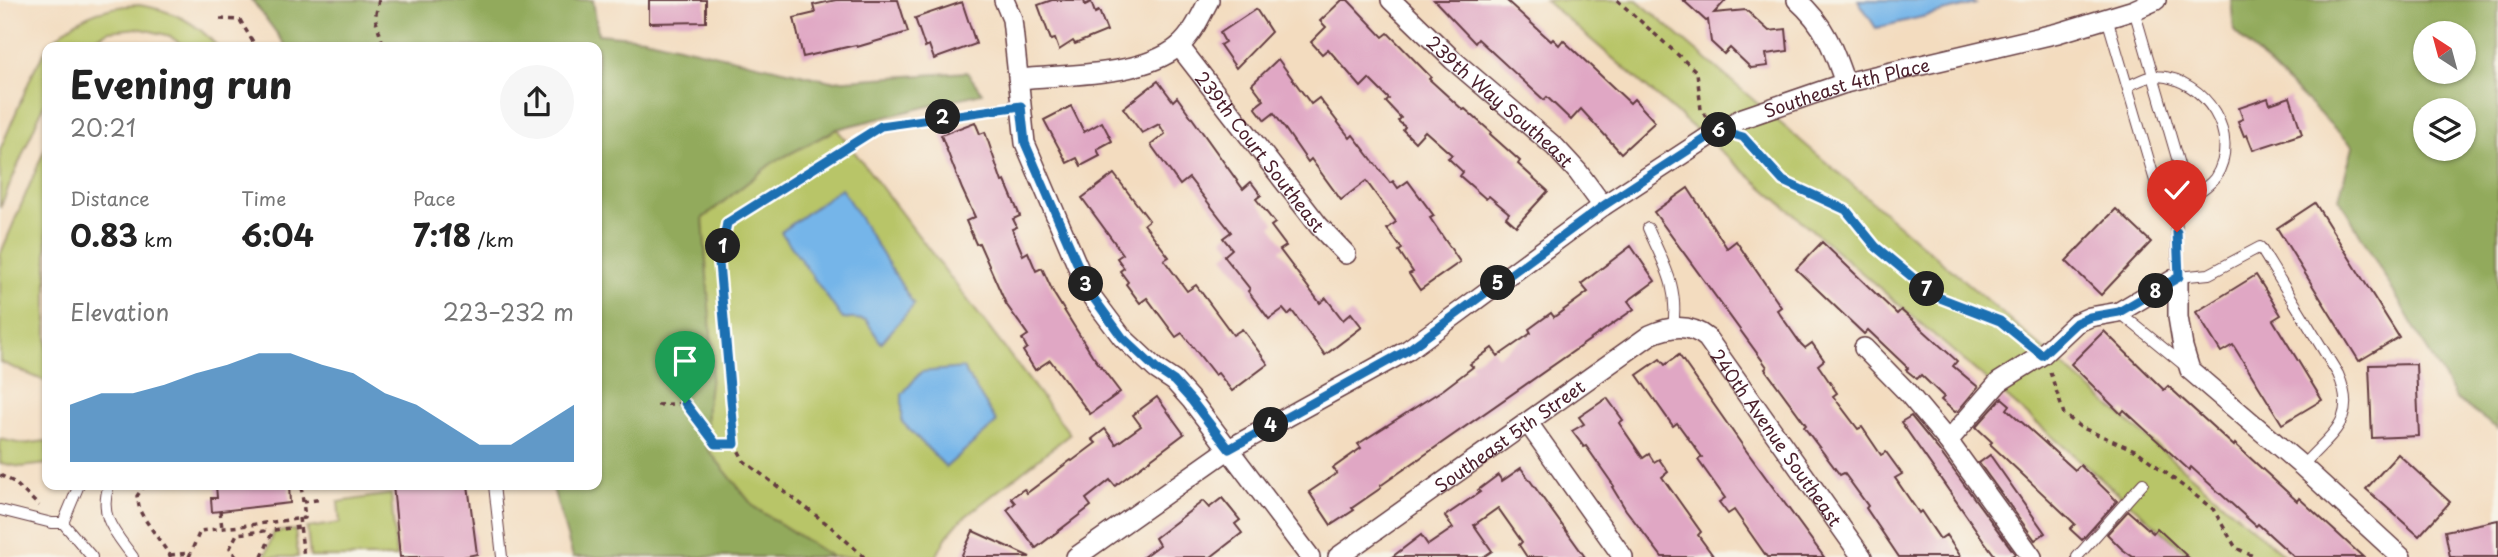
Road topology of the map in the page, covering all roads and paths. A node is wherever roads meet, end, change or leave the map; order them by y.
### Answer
1 (379, 0) edge
2 (1004, 0) edge
3 (1209, 0) edge
4 (1391, 0) edge
5 (1617, 0) edge
6 (1797, 0) edge
7 (2156, 0) edge
8 (2134, 10) junction
9 (2107, 18) junction
10 (220, 19) dead end
11 (253, 42) edge
12 (382, 42) edge
13 (1179, 46) junction
14 (2154, 75) junction
15 (1020, 79) junction
16 (1845, 83) junction
17 (2127, 86) junction
18 (1021, 106) junction
19 (1719, 130) junction
20 (1603, 206) junction
21 (2176, 208) junction
22 (1648, 228) dead end
23 (1346, 254) dead end
24 (2179, 277) junction
25 (2119, 312) junction
26 (1679, 327) junction
27 (1864, 348) dead end
28 (2042, 355) junction
29 (2190, 370) junction
30 (657, 405) dead end
31 (1528, 423) junction
32 (1948, 441) junction
33 (735, 444) junction
34 (1229, 449) junction
35 (2302, 466) junction
36 (0, 475) edge
37 (2143, 483) dead end
38 (76, 490) edge
39 (107, 490) edge
40 (141, 490) edge
41 (302, 490) edge
42 (495, 490) edge
43 (322, 499) dead end
44 (303, 502) junction
45 (0, 510) edge
46 (220, 511) dead end
47 (299, 519) junction
48 (58, 523) junction
49 (264, 523) junction
50 (300, 527) junction
51 (222, 528) junction
52 (190, 555) edge
53 (171, 556) edge
54 (92, 557) edge
55 (133, 557) edge
56 (236, 557) edge
57 (262, 557) edge
58 (304, 557) edge
59 (502, 557) edge
60 (864, 557) edge
61 (1076, 557) edge
62 (1310, 557) edge
63 (1338, 557) edge
64 (1623, 557) edge
65 (1862, 557) edge
66 (2032, 557) edge
67 (2077, 557) edge
68 (2255, 557) edge
69 (2401, 557) edge

1 - 12 path
2 - 15 street
3 - 13 street
4 - 20 street, 239th Way Southeast
5 - 19 path
6 - 16 street
7 - 8 street, Southeast 4th Place
8 - 9 street, Southeast 4th Place
8 - 14 lane
9 - 16 street, Southeast 4th Place
9 - 17 lane
10 - 11 path
13 - 15 street
13 - 23 street, 239th Court Southeast
14 - 17 lane
14 - 21 lane
14 - 21 lane
15 - 18 street
16 - 19 street, Southeast 4th Place
17 - 21 lane
18 - 33 path
18 - 34 street
19 - 20 street, Southeast 4th Place
19 - 28 path
20 - 34 street, Southeast 4th Place
21 - 24 lane
22 - 26 lane
24 - 25 street
24 - 29 street
24 - 35 lane
25 - 28 street
25 - 29 lane
26 - 31 street, Southeast 5th Street
26 - 65 street, 240th Avenue Southeast
27 - 32 street
28 - 32 street
28 - 68 path
29 - 35 street
30 - 33 path
31 - 63 street, Southeast 5th Street
31 - 64 street
32 - 66 street
33 - 60 path
34 - 61 street, Southeast 4th Place
34 - 62 street
35 - 69 street
36 - 48 path
37 - 67 lane
38 - 48 lane
39 - 55 lane
40 - 53 path
41 - 44 path
42 - 59 lane
43 - 44 path
44 - 47 path
45 - 48 lane
46 - 51 path
47 - 49 path
47 - 50 path
48 - 54 lane
49 - 51 path
49 - 56 path
50 - 57 path
50 - 58 path
51 - 52 path
52 - 53 path

